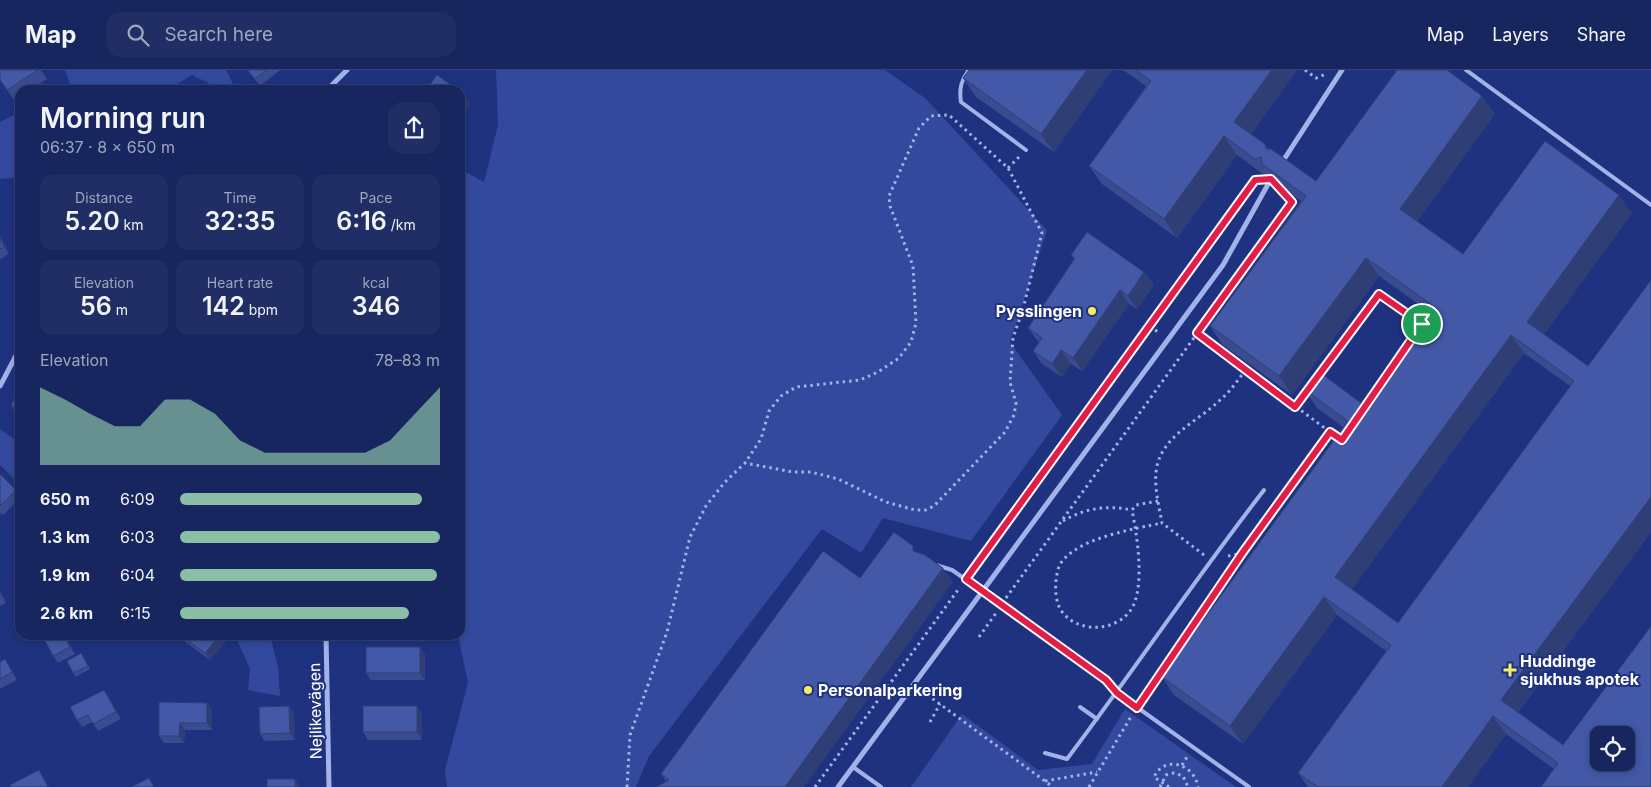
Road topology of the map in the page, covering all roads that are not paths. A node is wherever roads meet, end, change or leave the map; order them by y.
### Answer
1 (347, 70) edge
2 (969, 70) edge
3 (1342, 70) edge
4 (1466, 70) edge
5 (332, 85) edge
6 (1026, 150) road end
7 (1280, 164) edge
8 (1271, 179) edge
9 (1651, 205) edge
10 (15, 358) edge
11 (0, 386) edge
12 (1264, 490) dead end
13 (934, 564) edge
14 (983, 591) junction
15 (326, 640) edge
16 (1117, 693) junction
17 (1080, 707) dead end
18 (1097, 719) junction
19 (1045, 753) dead end
20 (853, 767) junction
21 (329, 787) edge
22 (838, 787) edge
23 (881, 787) edge
24 (1249, 787) edge

1 - 5 street
2 - 6 lane
3 - 7 street
4 - 9 lane
8 - 14 street
10 - 11 street
12 - 16 lane
13 - 14 lane
14 - 16 lane
14 - 20 street
15 - 21 street, Nejlikevägen
16 - 18 lane
16 - 24 lane
17 - 18 lane
18 - 19 lane
20 - 22 street
20 - 23 lane

